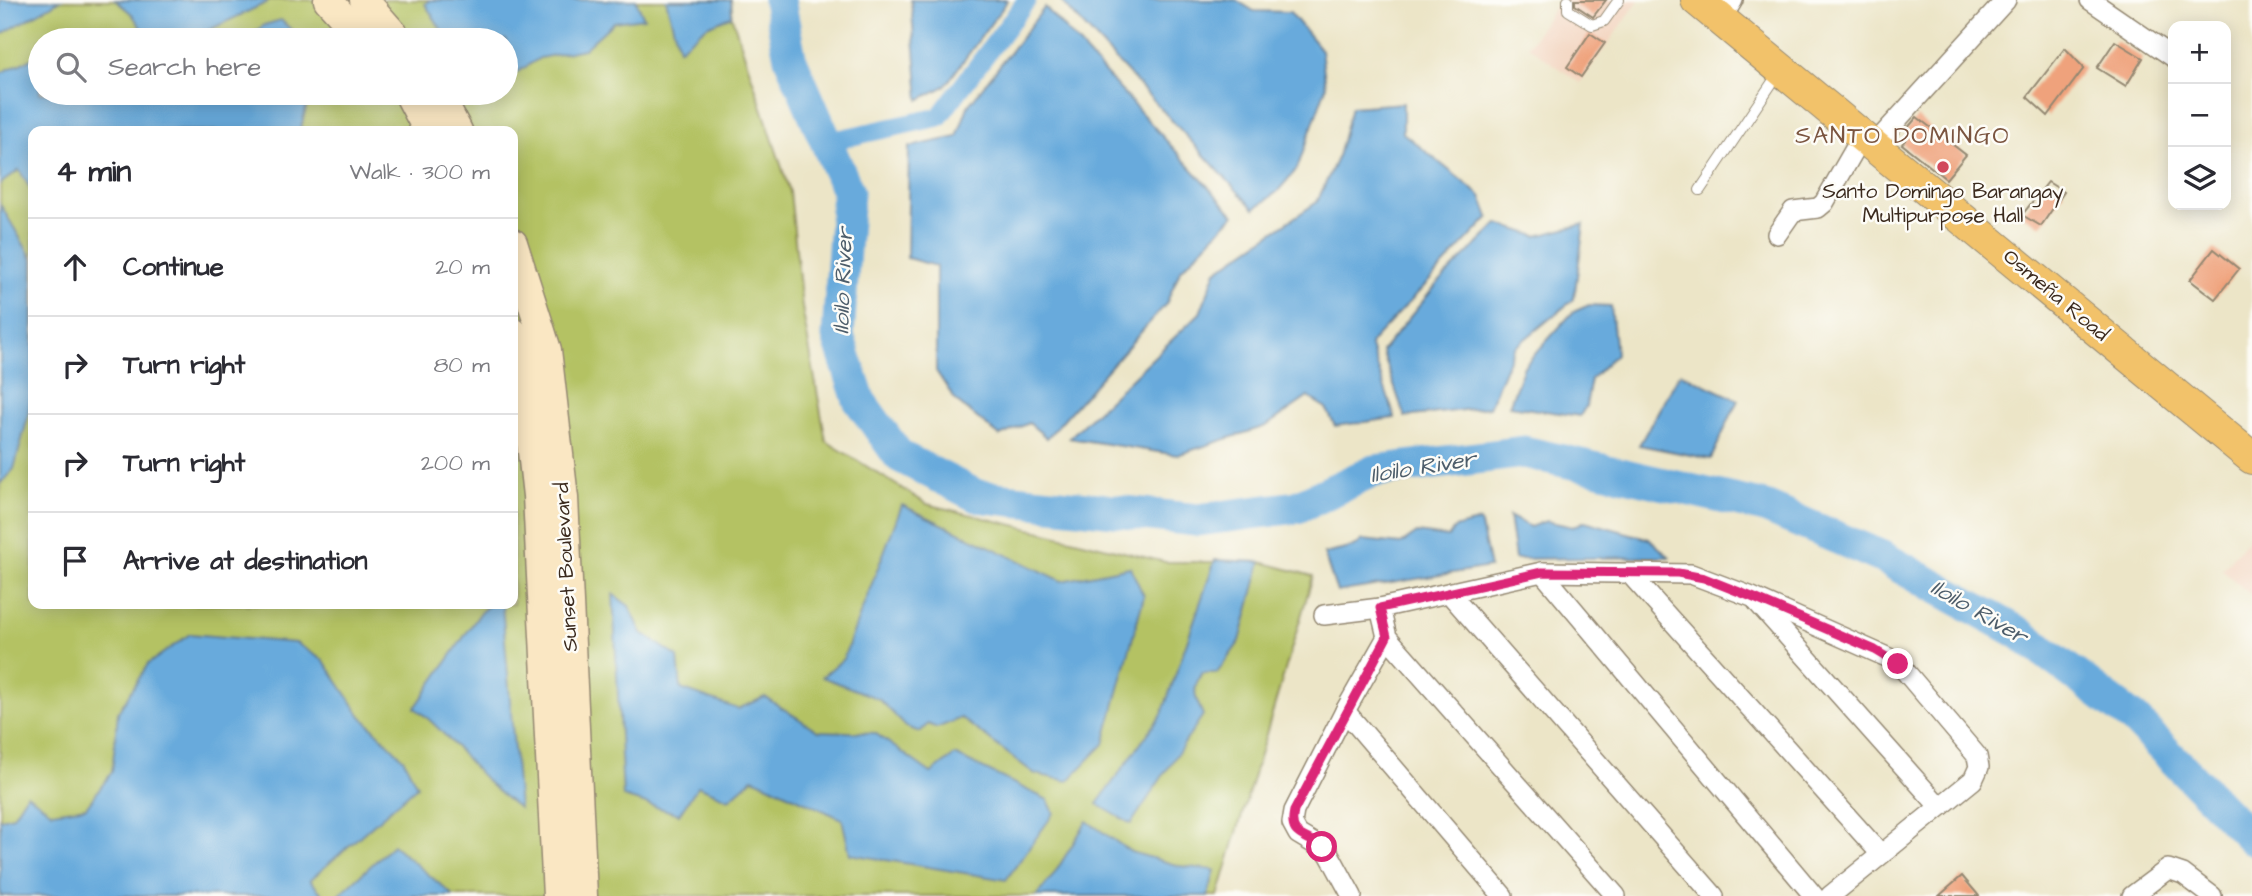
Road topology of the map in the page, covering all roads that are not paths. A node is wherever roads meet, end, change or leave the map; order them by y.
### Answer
1 (328, 0) edge
2 (365, 0) edge
3 (1568, 0) edge
4 (1619, 0) edge
5 (1696, 0) edge
6 (2006, 0) edge
7 (2090, 0) edge
8 (1727, 9) edge
9 (353, 28) edge
10 (389, 28) edge
11 (2168, 54) edge
12 (1783, 68) junction
13 (414, 105) edge
14 (444, 105) edge
15 (425, 126) edge
16 (455, 126) edge
17 (1869, 140) junction
18 (1700, 190) dead end
19 (1777, 234) dead end
20 (518, 259) edge
21 (518, 349) edge
22 (2251, 455) edge
23 (554, 565) junction
24 (1542, 572) junction
25 (1630, 573) junction
26 (1449, 593) junction
27 (1752, 597) junction
28 (1380, 608) junction
29 (1324, 615) dead end
30 (1387, 637) junction
31 (1345, 711) junction
32 (1938, 805) junction
33 (1880, 853) junction
34 (557, 896) edge
35 (583, 896) edge
36 (1352, 896) edge
37 (1503, 896) edge
38 (1616, 896) edge
39 (1714, 896) edge
40 (1814, 896) edge
41 (1830, 896) edge
42 (2132, 896) edge
43 (2212, 896) edge

1 - 9 main road
2 - 10 main road
3 - 4 lane
5 - 8 main road, Osmeña Road
6 - 17 street
7 - 11 street
8 - 12 main road, Osmeña Road
12 - 17 main road, Osmeña Road
12 - 18 lane
13 - 15 main road
14 - 16 main road
17 - 19 street
17 - 22 main road, Osmeña Road
20 - 23 main road, Sunset Boulevard
21 - 23 main road, Sunset Boulevard
23 - 34 main road, Sunset Boulevard
23 - 35 main road, Sunset Boulevard
24 - 25 street
24 - 26 street
24 - 40 street
25 - 27 street
25 - 33 street
26 - 28 street
26 - 39 street
27 - 32 street
27 - 32 street
28 - 29 street
28 - 30 street
30 - 31 street
30 - 38 street
31 - 36 street
31 - 37 street
32 - 33 street
33 - 41 street
42 - 43 street

